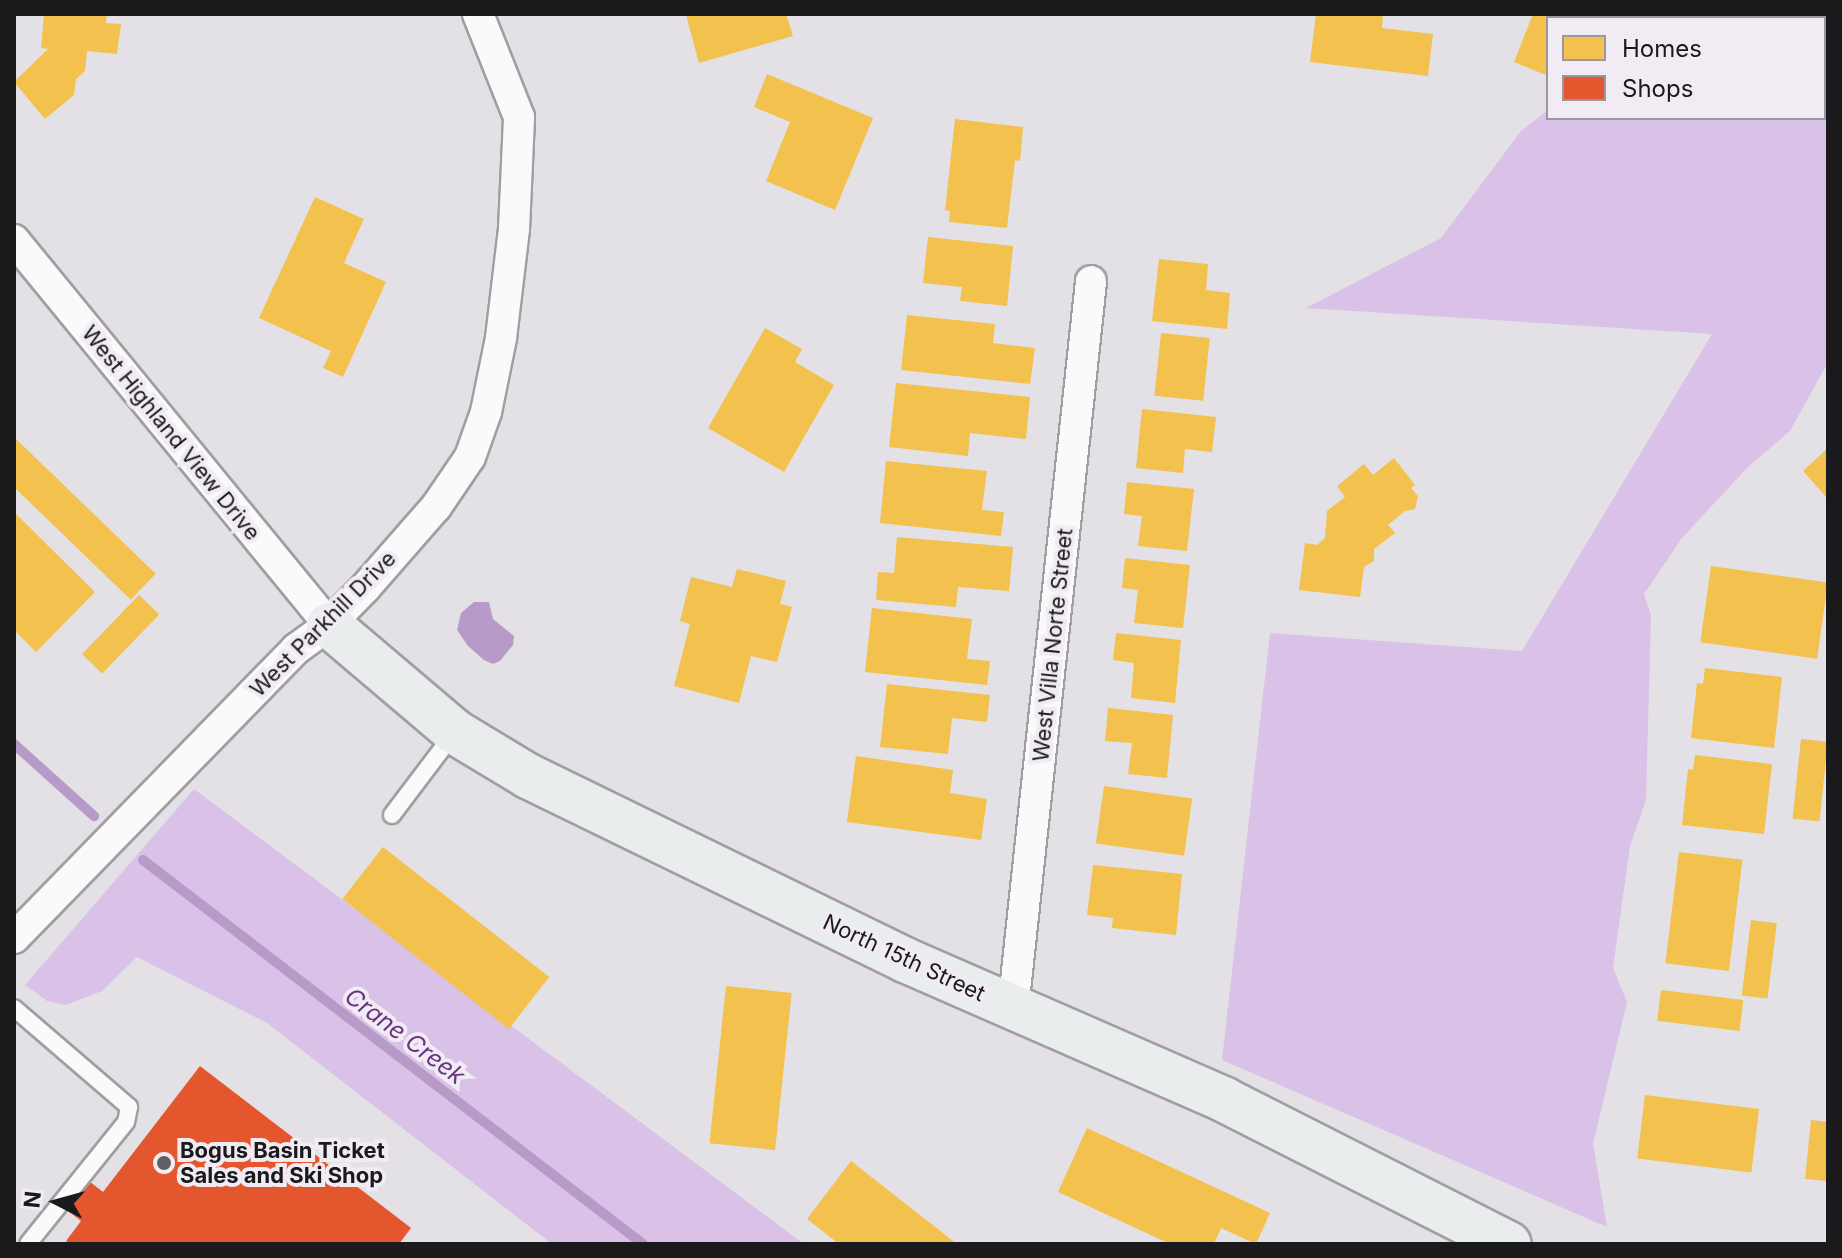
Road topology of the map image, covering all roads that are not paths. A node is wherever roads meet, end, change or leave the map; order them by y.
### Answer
1 (478, 14) edge
2 (14, 240) edge
3 (1091, 281) dead end
4 (329, 625) junction
5 (455, 732) junction
6 (392, 815) dead end
7 (14, 938) edge
8 (14, 1008) edge
9 (1013, 1009) junction
10 (28, 1244) edge
11 (1509, 1244) edge

1 - 4 street, West Parkhill Drive
2 - 4 street, West Highland View Drive
3 - 9 street, West Villa Norte Street
4 - 5 street, North 15th Street
4 - 7 street, West Parkhill Drive
5 - 6 lane
5 - 9 street, North 15th Street
8 - 10 lane
9 - 11 street, North 15th Street

